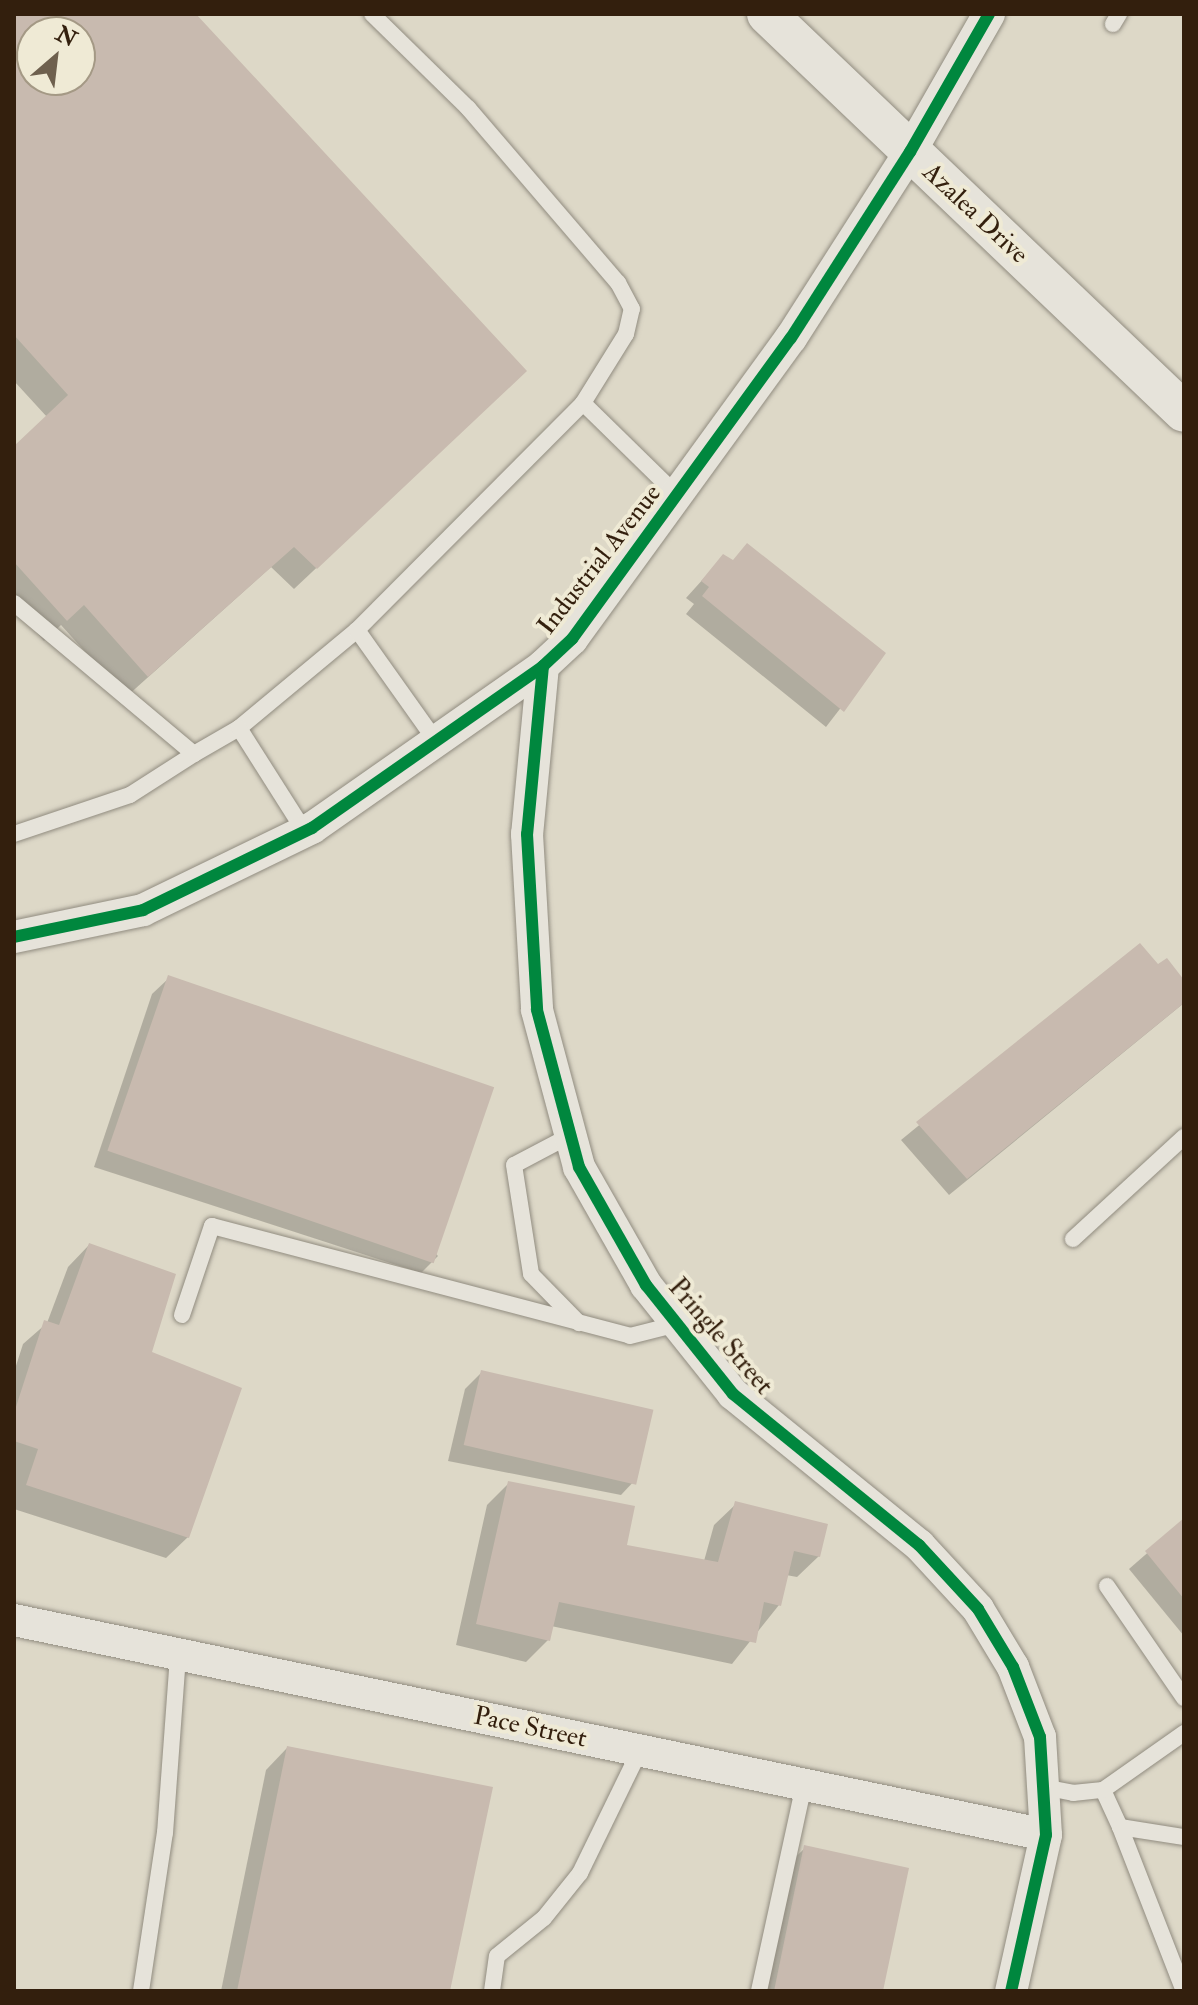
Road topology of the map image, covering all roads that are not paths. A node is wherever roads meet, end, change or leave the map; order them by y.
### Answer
1 (372, 14) edge
2 (989, 14) edge
3 (784, 25) edge
4 (910, 152) junction
5 (583, 403) junction
6 (1184, 412) edge
7 (678, 496) junction
8 (14, 603) edge
9 (357, 630) junction
10 (543, 666) junction
11 (239, 728) junction
12 (436, 741) junction
13 (194, 754) junction
14 (305, 832) junction
15 (14, 834) edge
16 (14, 937) edge
17 (571, 1135) junction
18 (1184, 1137) edge
19 (1073, 1239) dead end
20 (182, 1315) dead end
21 (677, 1324) junction
22 (581, 1325) junction
23 (1107, 1586) dead end
24 (14, 1620) edge
25 (178, 1654) junction
26 (1184, 1698) edge
27 (1184, 1733) edge
28 (640, 1750) junction
29 (804, 1784) junction
30 (1043, 1787) junction
31 (1103, 1790) junction
32 (1120, 1827) junction
33 (1046, 1835) junction
34 (1184, 1837) edge
35 (141, 1991) edge
36 (492, 1991) edge
37 (759, 1991) edge
38 (1011, 1991) edge
39 (1184, 1991) edge

1 - 5 lane
2 - 4 street, Industrial Avenue
3 - 4 street, Azalea Drive
4 - 6 street, Azalea Drive
4 - 7 street, Industrial Avenue
5 - 7 lane
5 - 9 lane
7 - 10 street, Industrial Avenue
8 - 13 lane
9 - 11 lane
9 - 12 lane
10 - 12 street, Industrial Avenue
10 - 17 street, Pringle Street
11 - 13 lane
11 - 14 lane
12 - 14 street, Industrial Avenue
13 - 15 lane
14 - 16 street, Industrial Avenue
17 - 21 street, Pringle Street
17 - 22 lane
18 - 19 lane
20 - 22 lane
21 - 22 lane
21 - 30 street, Pringle Street
23 - 26 lane
24 - 25 street, Pace Street
25 - 28 street, Pace Street
25 - 35 lane
27 - 31 lane
28 - 29 street, Pace Street
28 - 36 lane
29 - 33 street, Pace Street
29 - 37 lane
30 - 31 lane
30 - 33 street, Pringle Street
31 - 32 lane
32 - 34 lane
32 - 39 lane
33 - 38 street, Pringle Street

